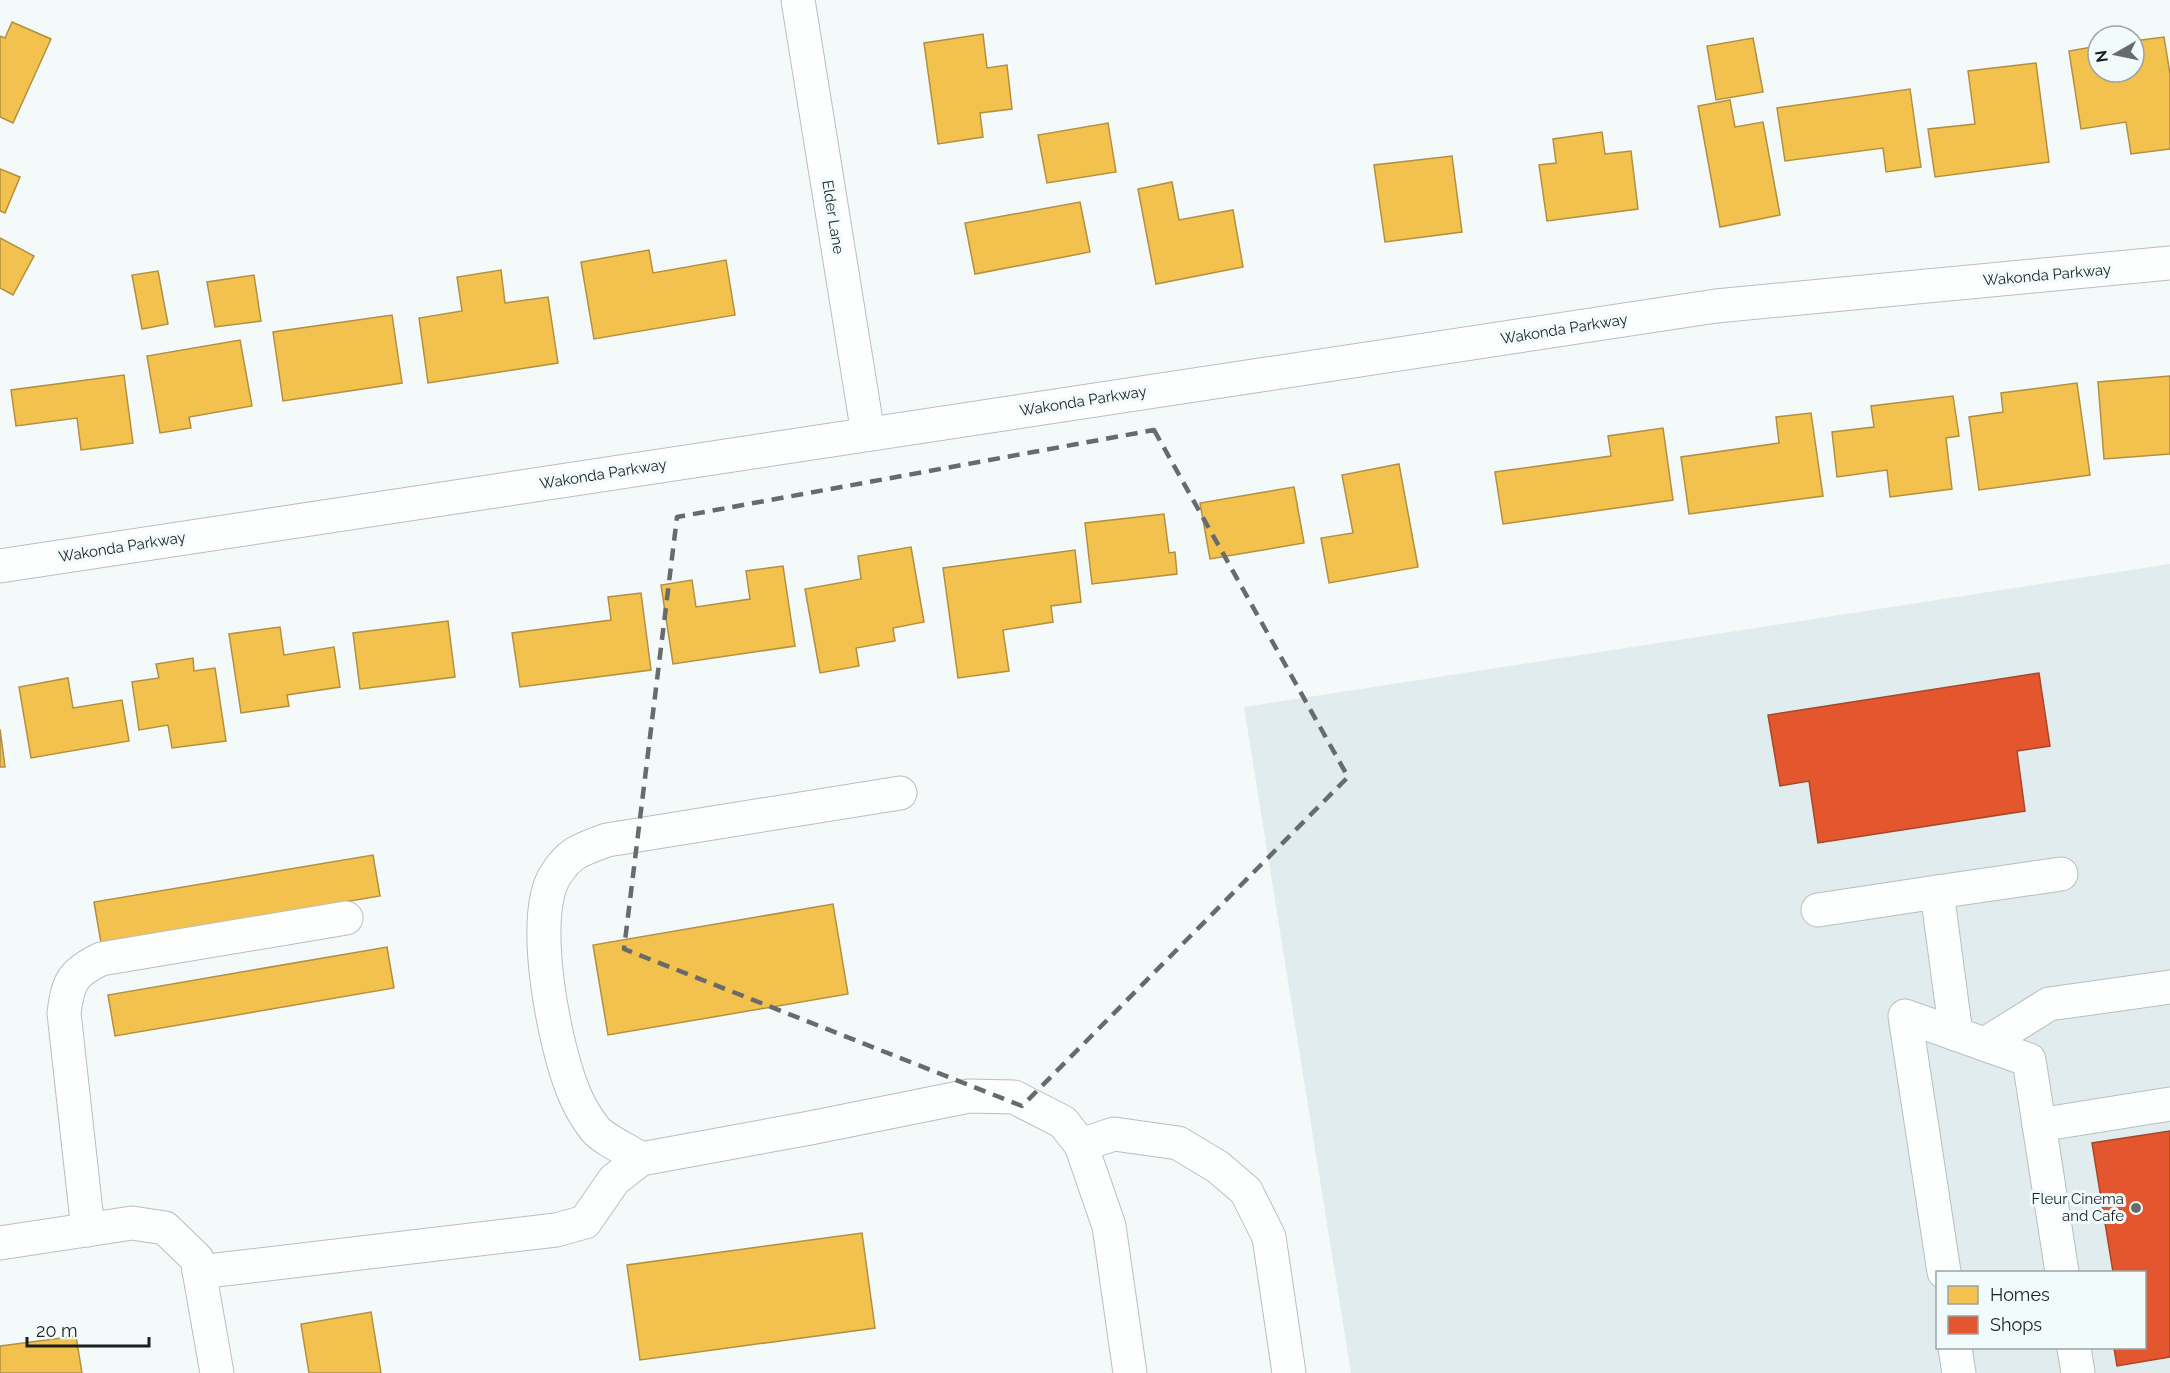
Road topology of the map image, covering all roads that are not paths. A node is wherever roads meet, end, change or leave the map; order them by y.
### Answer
1 (798, 0) edge
2 (2170, 263) edge
3 (868, 434) junction
4 (0, 566) edge
5 (900, 793) dead end
6 (2061, 874) dead end
7 (1937, 892) junction
8 (1818, 910) dead end
9 (346, 918) dead end
10 (2170, 987) edge
11 (1971, 1039) junction
12 (2170, 1104) edge
13 (2039, 1125) junction
14 (1081, 1144) junction
15 (641, 1159) junction
16 (88, 1230) junction
17 (0, 1243) edge
18 (1944, 1271) edge
19 (2062, 1271) edge
20 (199, 1272) junction
21 (1955, 1349) edge
22 (2074, 1349) edge
23 (217, 1373) edge
24 (1130, 1373) edge
25 (1289, 1373) edge
26 (1959, 1373) edge
27 (2078, 1373) edge

1 - 3 street, Elder Lane
2 - 3 street, Wakonda Parkway
3 - 4 street, Wakonda Parkway
5 - 15 street
6 - 7 street
7 - 8 street
7 - 11 street
9 - 16 street
10 - 11 street
11 - 13 street
11 - 18 street
12 - 13 street
13 - 19 street
14 - 15 street
14 - 24 street
14 - 25 street
15 - 20 street
16 - 17 street
16 - 20 street
20 - 23 street
21 - 26 street
22 - 27 street

